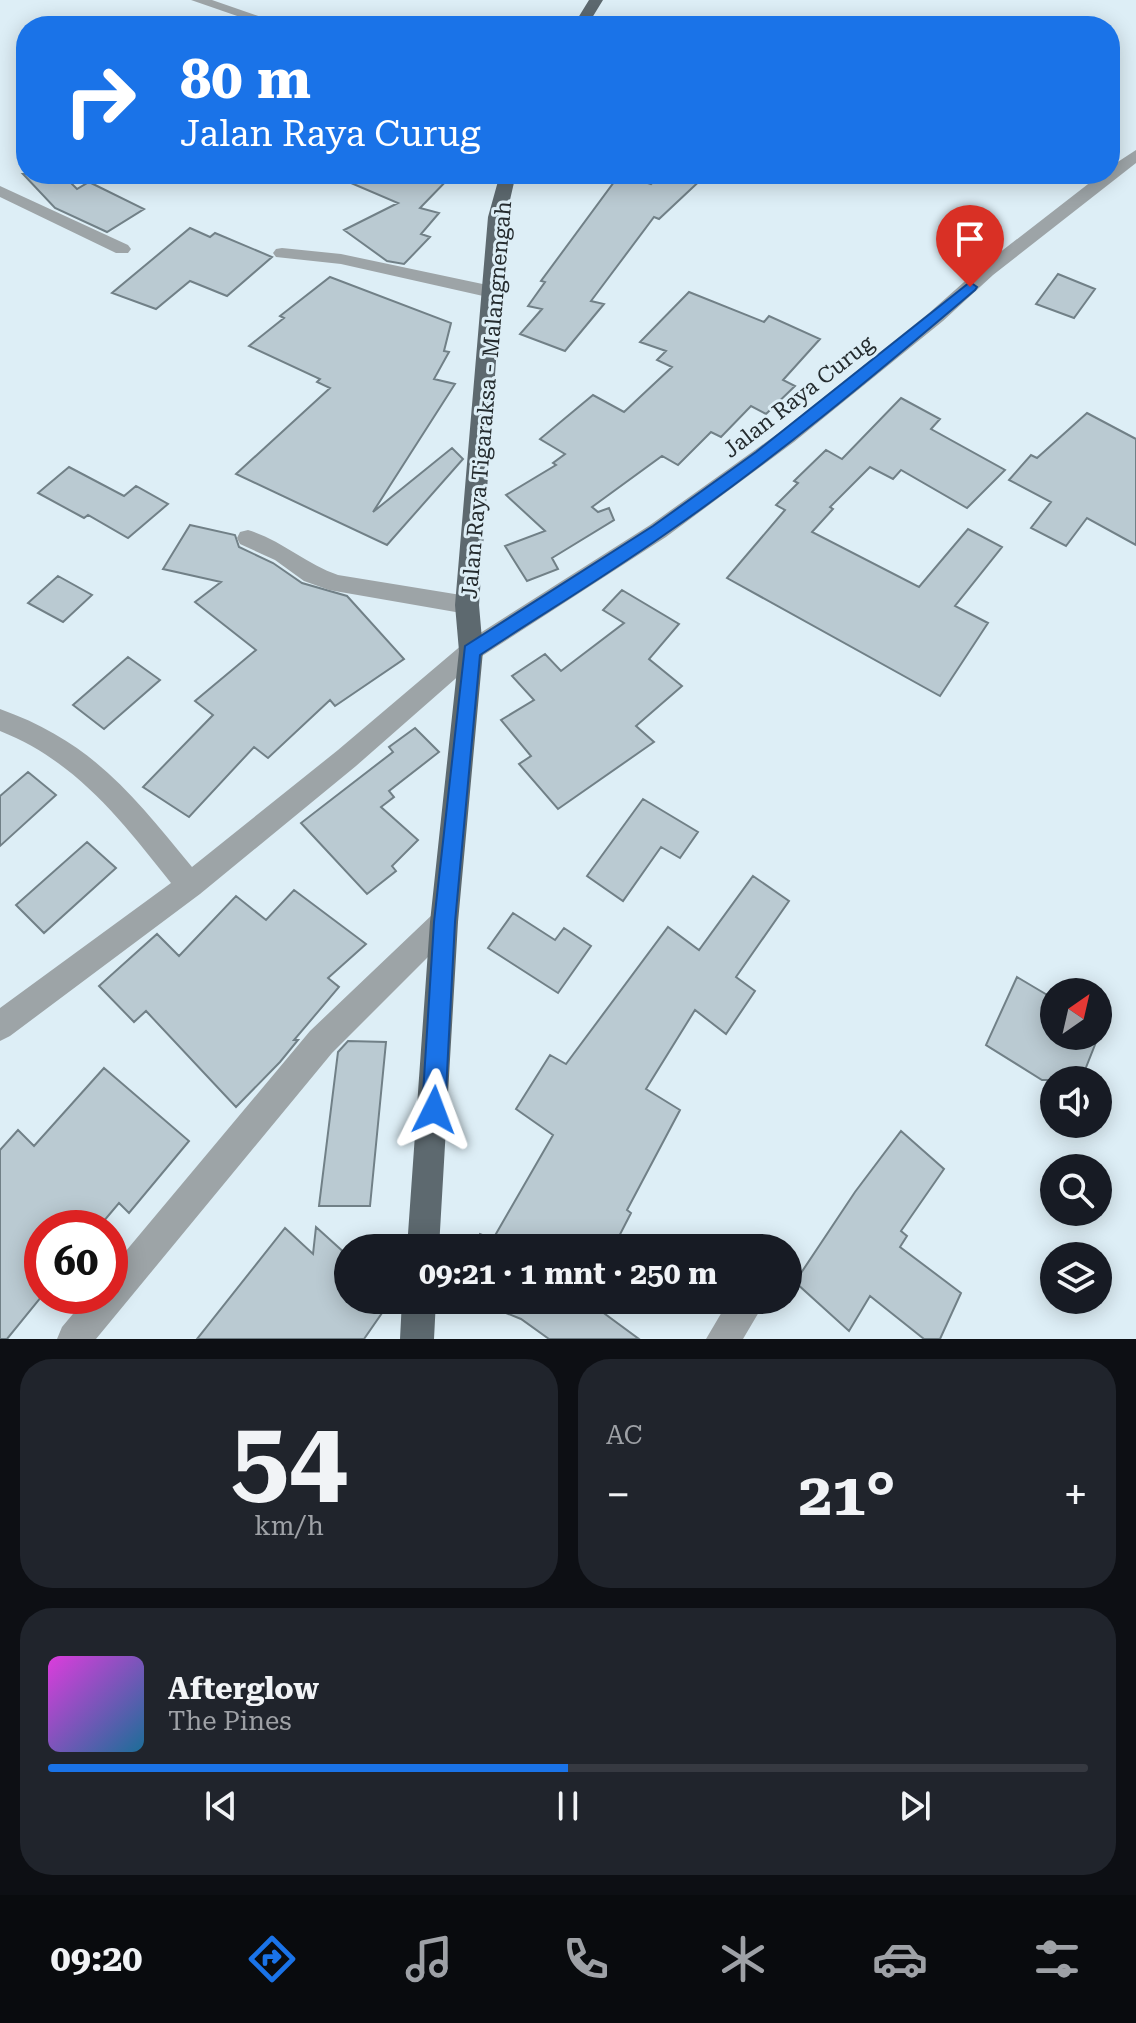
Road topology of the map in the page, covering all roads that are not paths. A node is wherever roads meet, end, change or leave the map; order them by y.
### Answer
1 (198, 0) edge
2 (248, 16) edge
3 (1136, 155) edge
4 (1120, 167) edge
5 (505, 184) edge
6 (1099, 184) edge
7 (0, 191) edge
8 (122, 249) dead end
9 (282, 253) dead end
10 (492, 292) junction
11 (248, 538) dead end
12 (467, 605) junction
13 (471, 651) junction
14 (0, 720) edge
15 (190, 885) junction
16 (444, 922) junction
17 (0, 1026) edge
18 (424, 1234) edge
19 (128, 1274) edge
20 (95, 1314) edge
21 (418, 1314) edge
22 (740, 1314) edge
23 (74, 1339) edge
24 (417, 1339) edge
25 (723, 1339) edge

1 - 2 street
3 - 4 street, Jalan Raya Curug
5 - 10 main road, Jalan Raya Tigaraksa - Malangnengah
6 - 13 street, Jalan Raya Curug
7 - 8 street
9 - 10 street
10 - 12 main road, Jalan Raya Tigaraksa - Malangnengah
11 - 12 street
12 - 13 main road, Jalan Raya Tigaraksa - Malangnengah
13 - 15 street, Jalan Raya Curug
13 - 16 main road, Jalan Raya Tigaraksa - Malangnengah
14 - 15 street
15 - 17 street, Jalan Raya Curug
16 - 18 main road, Jalan Raya Tigaraksa - Malangnengah
16 - 19 street
20 - 23 street
21 - 24 main road
22 - 25 street

